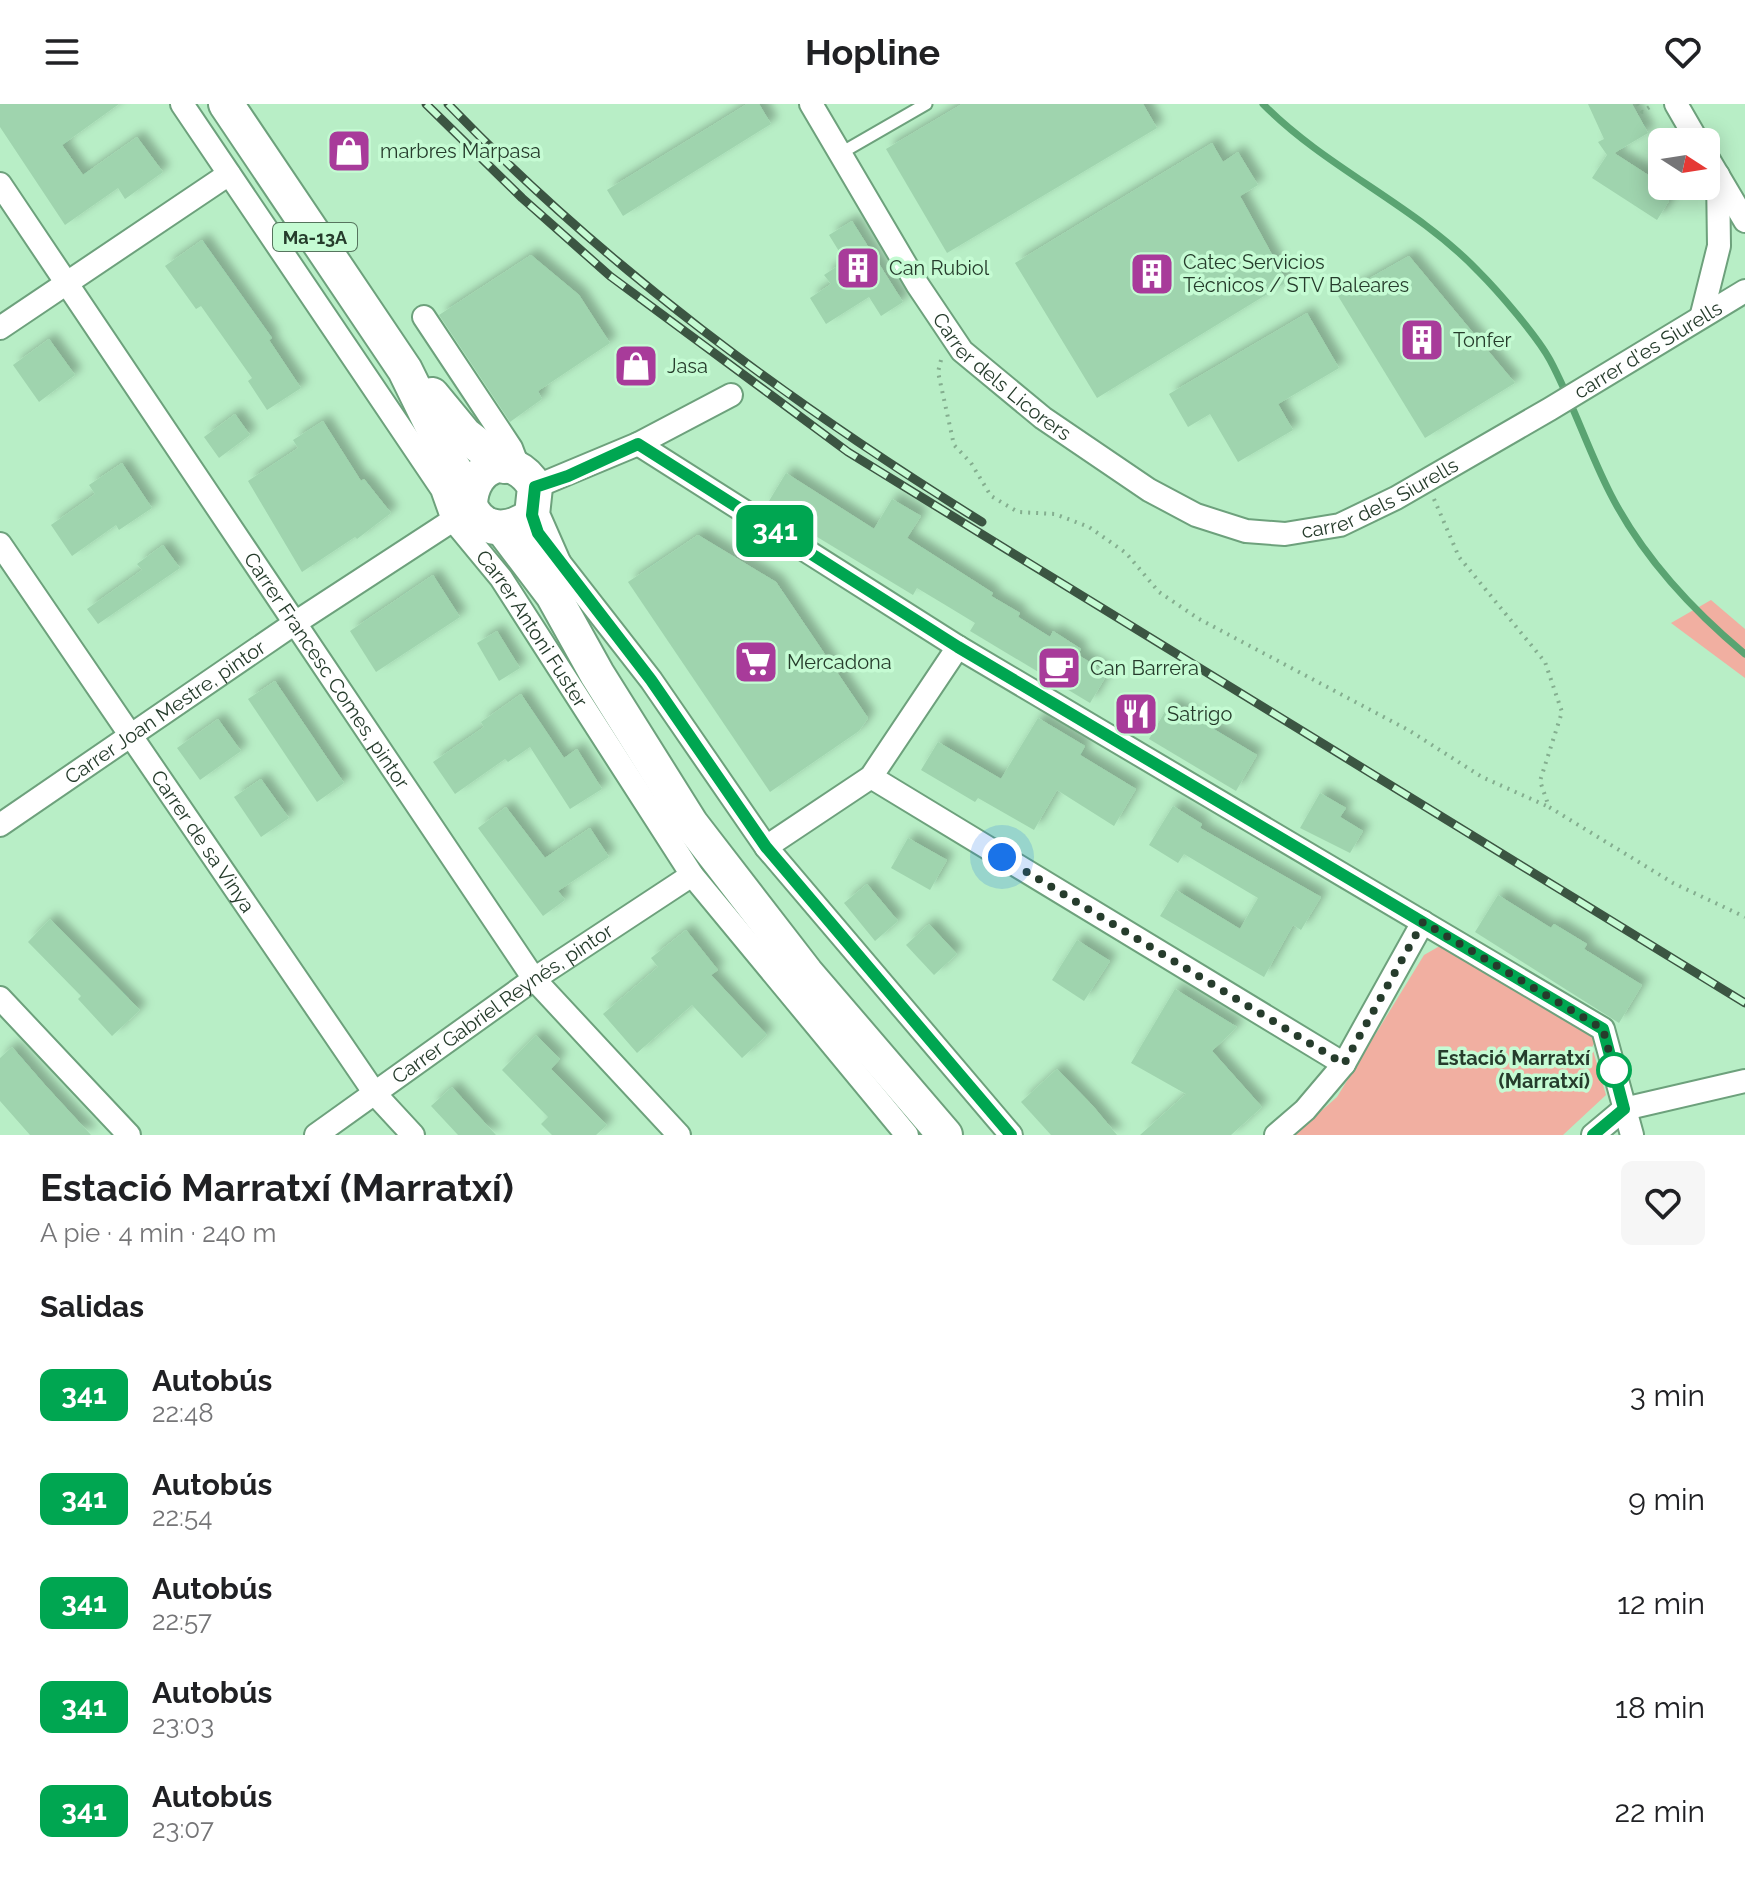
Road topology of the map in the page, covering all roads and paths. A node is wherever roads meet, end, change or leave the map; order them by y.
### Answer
1 (182, 104) edge
2 (226, 104) edge
3 (811, 104) edge
4 (926, 104) edge
5 (1637, 104) edge
6 (1654, 104) edge
7 (1676, 104) edge
8 (1690, 128) edge
9 (841, 153) junction
10 (229, 174) junction
11 (1720, 178) edge
12 (0, 184) edge
13 (1718, 200) edge
14 (1745, 221) edge
15 (66, 282) junction
16 (1745, 291) edge
17 (1702, 314) junction
18 (424, 317) dead end
19 (0, 328) edge
20 (952, 336) junction
21 (405, 370) junction
22 (731, 395) dead end
23 (1550, 409) joint
24 (638, 444) junction
25 (1427, 478) junction
26 (522, 500) junction
27 (462, 506) junction
28 (1196, 515) joint
29 (0, 544) edge
30 (295, 623) junction
31 (958, 647) junction
32 (128, 736) junction
33 (871, 777) junction
34 (1549, 807) junction
35 (0, 825) edge
36 (766, 847) junction
37 (692, 875) junction
38 (1745, 917) edge
39 (1423, 922) junction
40 (534, 979) junction
41 (0, 998) edge
42 (1344, 1064) junction
43 (1745, 1081) edge
44 (376, 1095) junction
45 (1624, 1109) junction
46 (129, 1135) edge
47 (316, 1135) edge
48 (413, 1135) edge
49 (679, 1135) edge
50 (907, 1135) edge
51 (945, 1135) edge
52 (1011, 1135) edge
53 (1276, 1135) edge
54 (1593, 1135) edge
55 (1632, 1135) edge

1 - 10 street, Carrer Antoni Fuster
2 - 21 main road, Ma-13A
3 - 9 street, Carrer dels Licorers
4 - 9 lane
5 - 6 path
7 - 8 street
9 - 20 street, Carrer dels Licorers
10 - 15 street
10 - 27 street, Carrer Antoni Fuster
11 - 14 street
12 - 15 street, Carrer Francesc Comes, pintor
13 - 17 street
15 - 19 street
15 - 30 street, Carrer Francesc Comes, pintor
16 - 17 street, carrer d'es Siurells
17 - 23 street, carrer d'es Siurells
18 - 26 street
20 - 28 street, Carrer dels Licorers
20 - 34 path
21 - 26 main road, Ma-13A
21 - 27 main road, Ma-13A
22 - 24 street
23 - 25 street, carrer dels Siurells
24 - 26 street
24 - 31 street
25 - 28 street, carrer dels Siurells
25 - 34 path
26 - 27 main road, Ma-13A
26 - 27 main road
26 - 36 street
26 - 51 main road, Ma-13A
27 - 30 street, Carrer Joan Mestre, pintor
27 - 37 street, Carrer Antoni Fuster
29 - 32 street, Carrer de sa Vinya
30 - 32 street, Carrer Joan Mestre, pintor
30 - 40 street, Carrer Francesc Comes, pintor
31 - 33 street
31 - 39 street
32 - 35 street, Carrer Joan Mestre, pintor
32 - 44 street, Carrer de sa Vinya
33 - 36 street
33 - 42 street
34 - 38 path
36 - 52 street
37 - 40 street, Carrer Gabriel Reynés, pintor
37 - 50 street, Carrer Antoni Fuster
39 - 42 street
39 - 45 street
40 - 44 street, Carrer Gabriel Reynés, pintor
40 - 49 street, Carrer Francesc Comes, pintor
41 - 46 street
42 - 53 street
43 - 45 street
44 - 47 street, Carrer Gabriel Reynés, pintor
44 - 48 street, Carrer de sa Vinya
45 - 54 street
45 - 55 street

